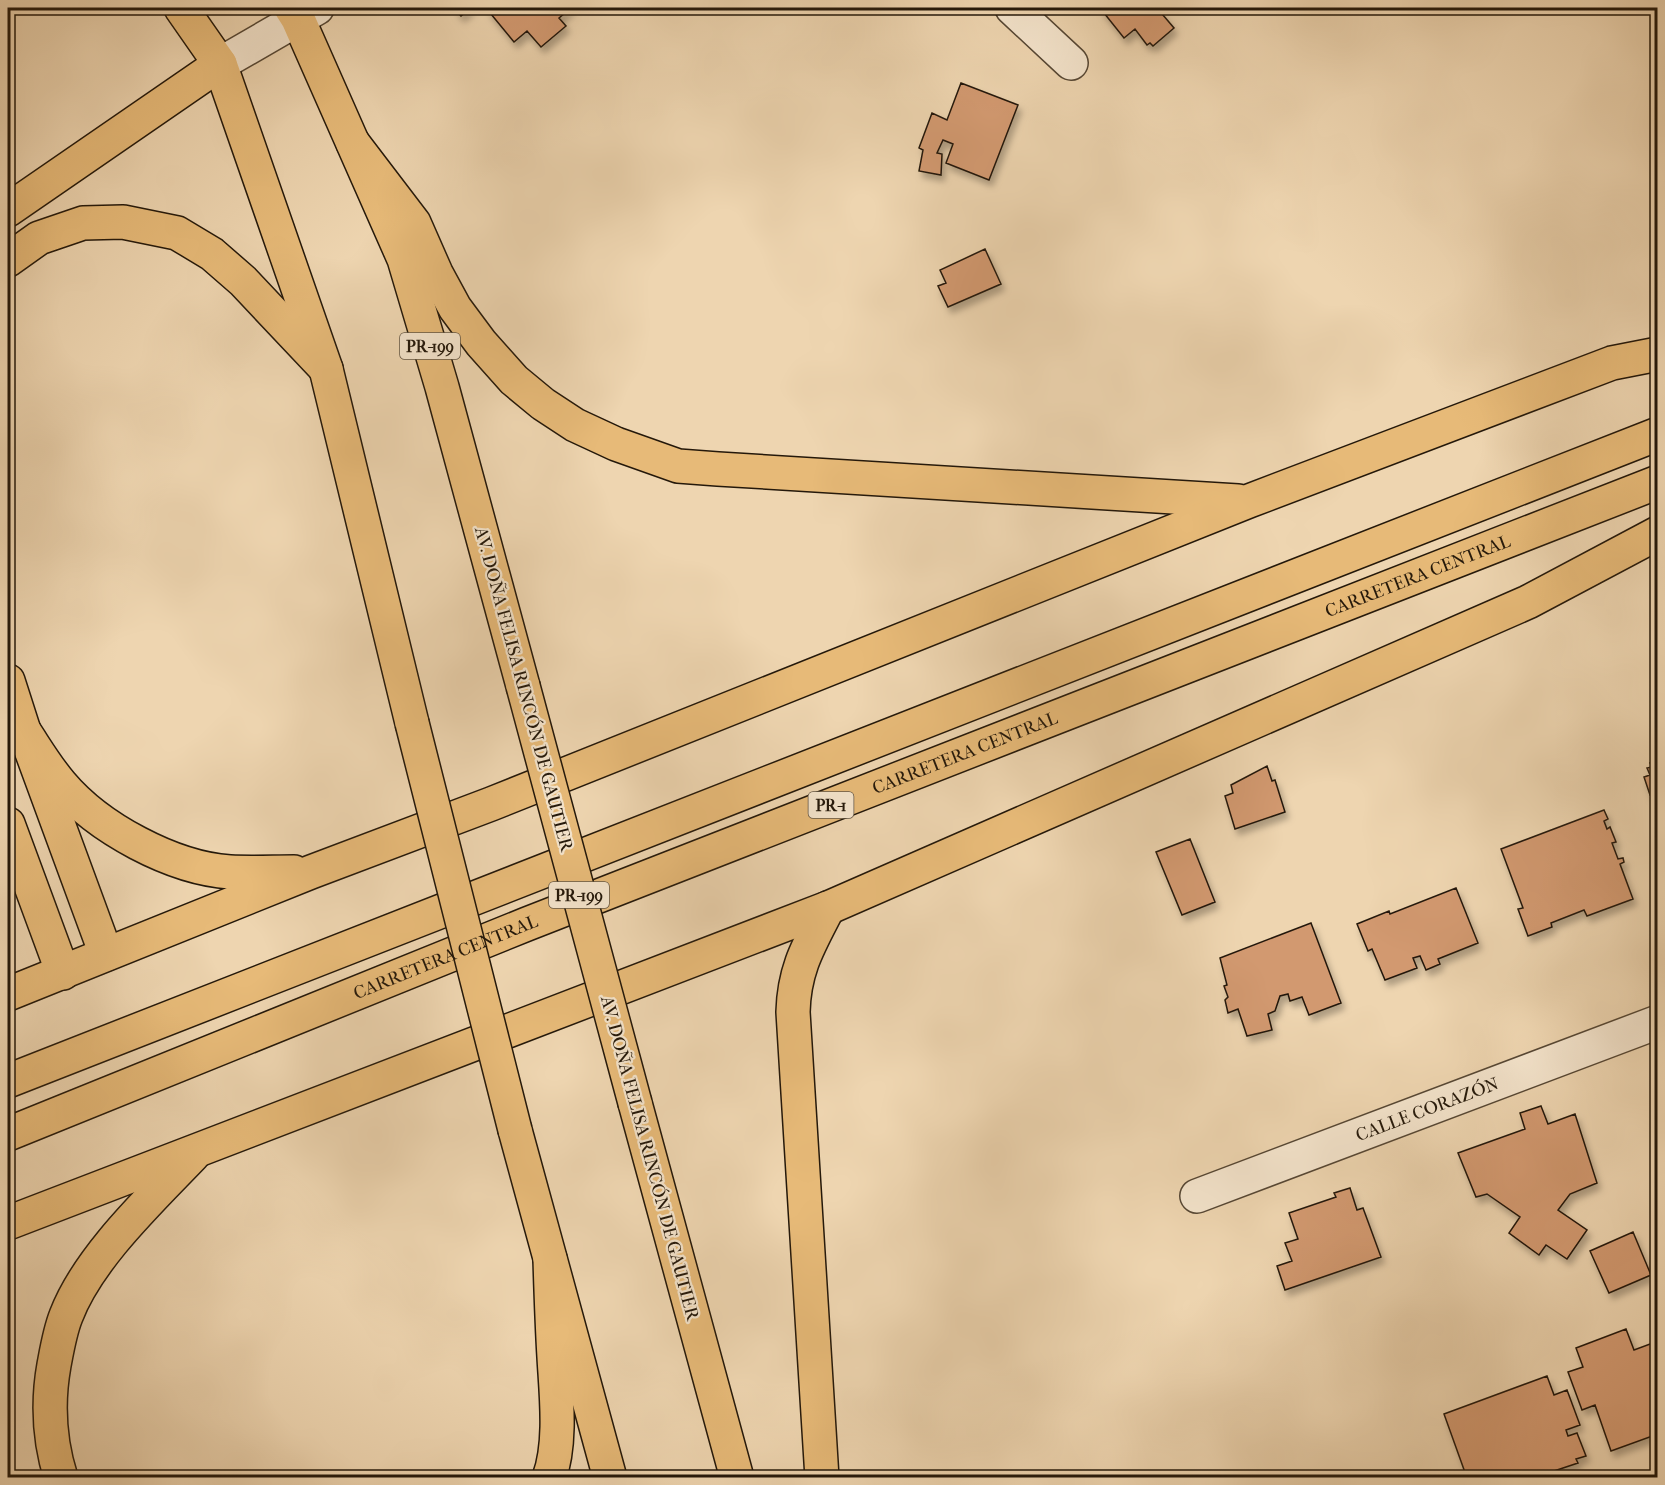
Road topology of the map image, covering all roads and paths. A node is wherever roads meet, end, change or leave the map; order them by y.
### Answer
1 (181, 8) edge
2 (1012, 8) edge
3 (302, 11) edge
4 (1071, 63) dead end
5 (220, 64) junction
6 (353, 143) junction
7 (8, 210) edge
8 (8, 260) edge
9 (1658, 344) edge
10 (1658, 354) edge
11 (1612, 363) junction
12 (326, 369) junction
13 (1658, 434) edge
14 (1658, 483) edge
15 (1249, 501) junction
16 (1658, 533) edge
17 (8, 681) edge
18 (24, 731) junction
19 (8, 824) edge
20 (311, 872) junction
21 (828, 908) junction
22 (106, 954) junction
23 (63, 973) junction
24 (8, 994) edge
25 (1658, 1022) edge
26 (8, 1081) edge
27 (8, 1134) edge
28 (199, 1149) junction
29 (1197, 1196) dead end
30 (8, 1223) edge
31 (550, 1259) junction
32 (61, 1478) edge
33 (549, 1478) edge
34 (610, 1478) edge
35 (737, 1478) edge
36 (822, 1478) edge

1 - 5 main road
2 - 4 street
3 - 5 street
3 - 6 main road, AV. DOÑA FELISA RINCÓN DE GAUTIER / PR-199
5 - 7 main road
5 - 12 main road
6 - 15 main road
6 - 35 main road, AV. DOÑA FELISA RINCÓN DE GAUTIER / PR-199, bridge
8 - 12 main road
9 - 11 street
10 - 11 main road
11 - 15 main road
12 - 31 main road, bridge
13 - 26 main road, PR-1
14 - 27 main road, CARRETERA CENTRAL / PR-1
15 - 20 main road
16 - 21 main road
17 - 18 main road
18 - 20 main road
18 - 22 main road
19 - 23 main road
20 - 22 main road
21 - 28 main road
21 - 36 main road
22 - 23 main road
23 - 24 main road
25 - 29 street, CALLE CORAZÓN
28 - 30 main road
28 - 32 main road
31 - 33 main road
31 - 34 main road

